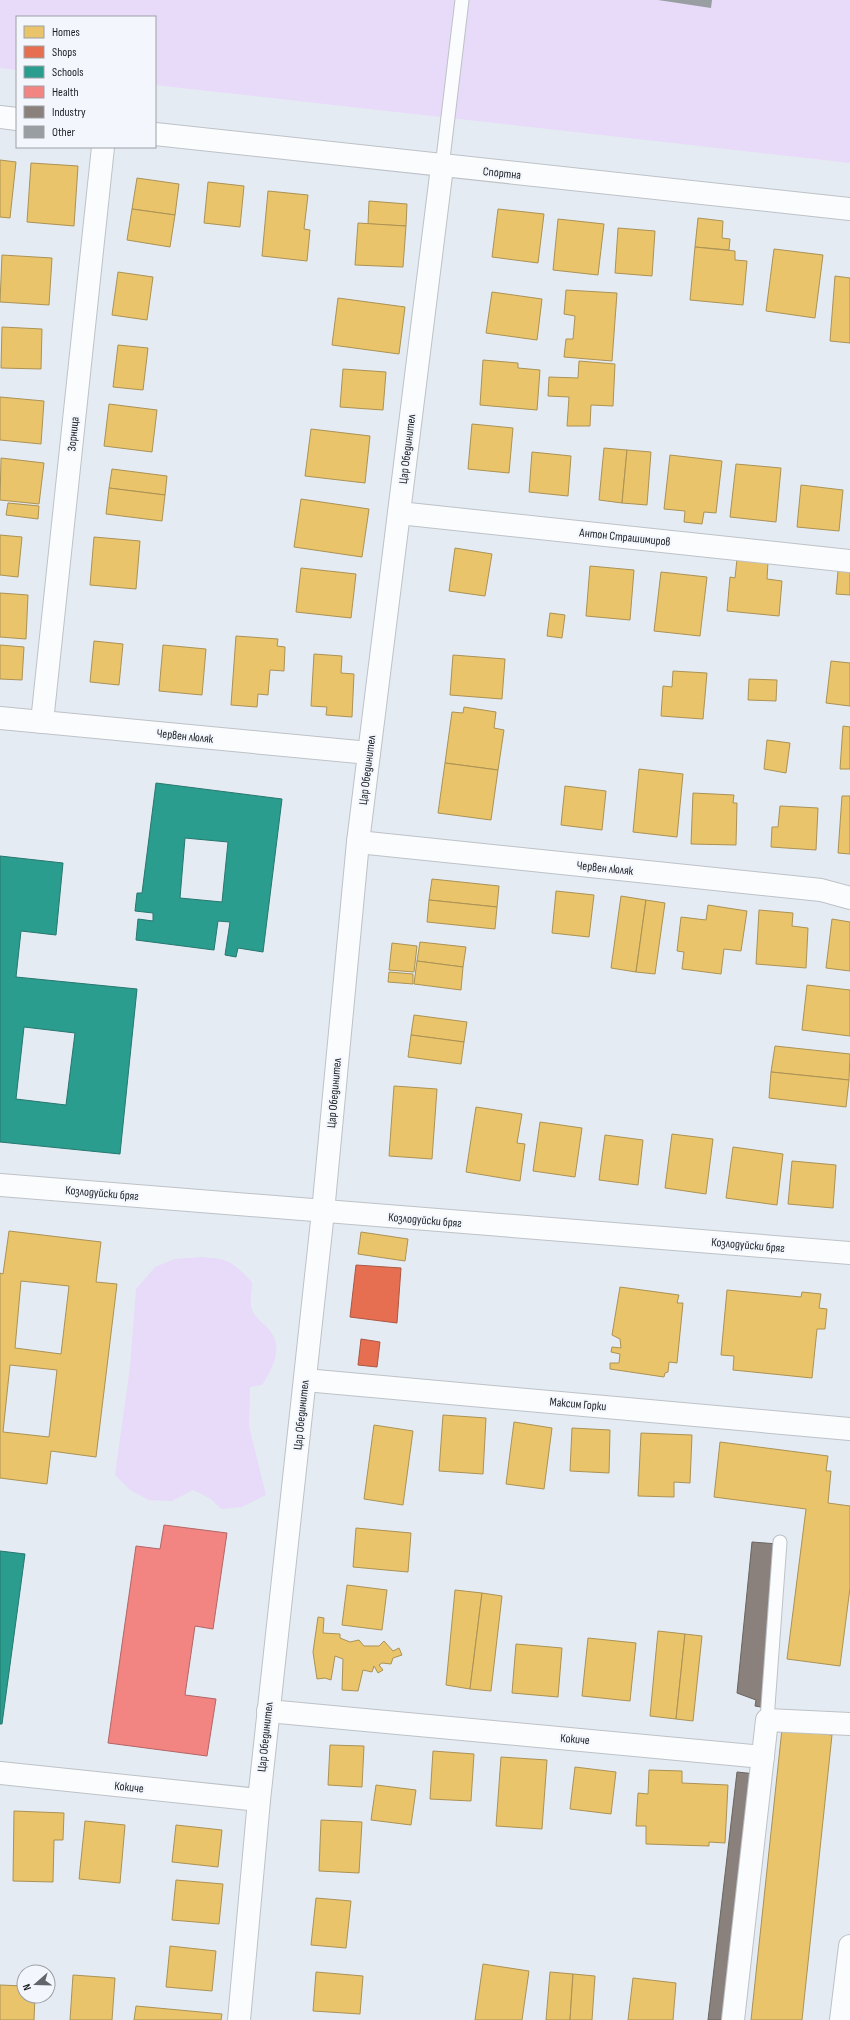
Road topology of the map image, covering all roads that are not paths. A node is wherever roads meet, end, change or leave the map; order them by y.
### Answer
1 (462, 0) edge
2 (0, 118) edge
3 (16, 119) edge
4 (156, 134) edge
5 (103, 148) edge
6 (442, 167) junction
7 (850, 209) edge
8 (399, 513) junction
9 (850, 561) edge
10 (0, 718) edge
11 (42, 722) junction
12 (369, 753) junction
13 (358, 842) junction
14 (850, 898) edge
15 (0, 1185) edge
16 (323, 1212) junction
17 (850, 1254) edge
18 (305, 1380) junction
19 (850, 1429) edge
20 (780, 1542) dead end
21 (268, 1711) junction
22 (767, 1720) junction
23 (850, 1724) edge
24 (763, 1756) junction
25 (0, 1773) edge
26 (259, 1800) junction
27 (850, 1946) edge
28 (239, 2020) edge
29 (733, 2020) edge
30 (841, 2020) edge

1 - 6 lane
2 - 3 street
4 - 6 street, Спортна
5 - 11 street, Зорница
6 - 7 street, Спортна
6 - 8 street, Цар Обединител
8 - 9 street, Антон Страшимиров
8 - 12 street, Цар Обединител
10 - 11 street, Червен люляк
11 - 12 street, Червен люляк
12 - 13 street, Цар Обединител
13 - 14 street, Червен люляк
13 - 16 street, Цар Обединител
15 - 16 street, Козлодуйски бряг
16 - 17 street, Козлодуйски бряг
16 - 18 street, Цар Обединител
18 - 19 street, Максим Горки
18 - 21 street, Цар Обединител
20 - 22 lane
21 - 24 street, Кокиче
21 - 26 street, Цар Обединител
22 - 23 street
22 - 24 street
24 - 29 street
25 - 26 street, Кокиче
26 - 28 street, Цар Обединител
27 - 30 street

